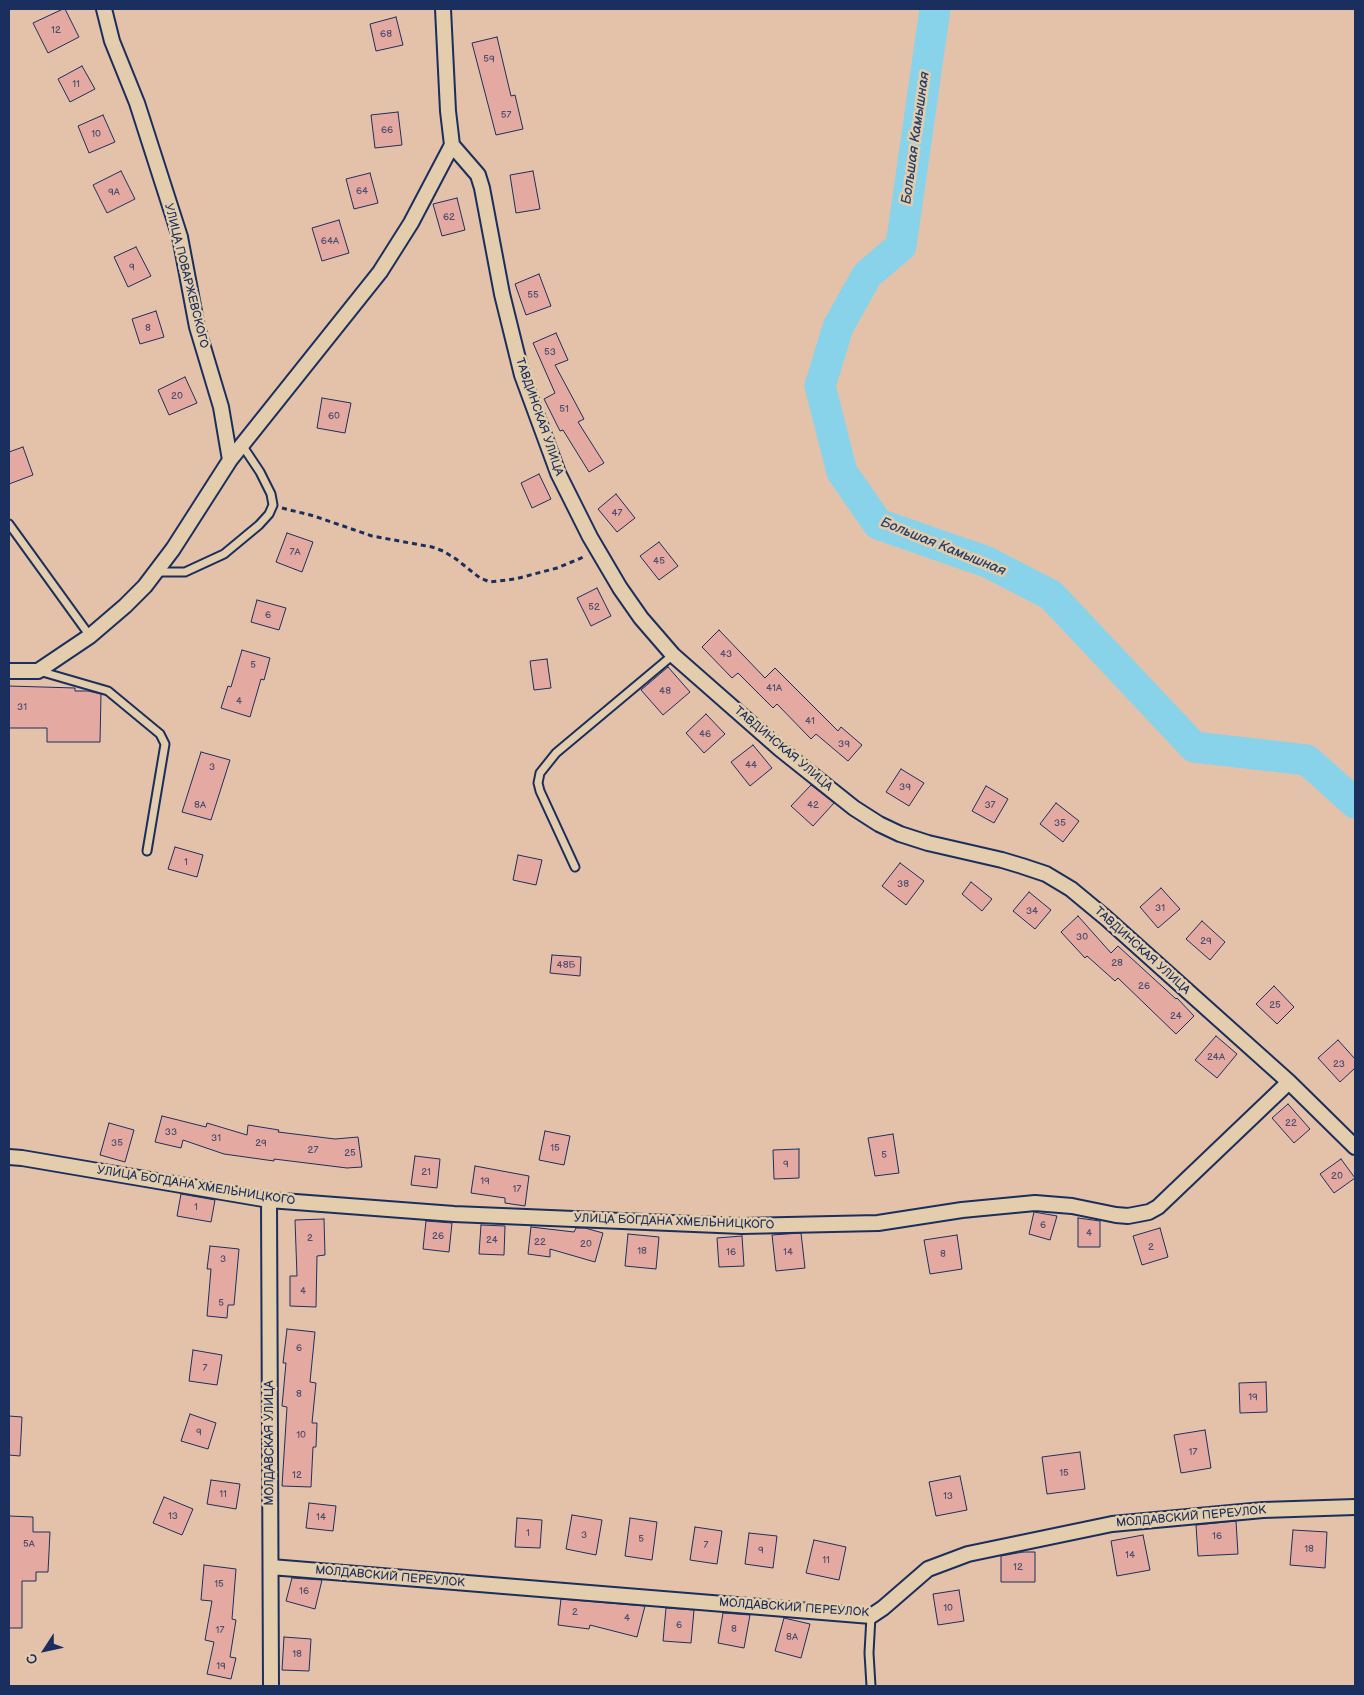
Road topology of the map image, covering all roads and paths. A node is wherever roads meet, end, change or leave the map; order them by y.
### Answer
1 (104, 9) edge
2 (443, 9) edge
3 (452, 145) junction
4 (242, 445) junction
5 (230, 460) junction
6 (273, 505) junction
7 (9, 524) edge
8 (598, 551) junction
9 (156, 572) junction
10 (90, 636) junction
11 (673, 655) junction
12 (9, 671) edge
13 (38, 671) junction
14 (147, 851) dead end
15 (576, 867) dead end
16 (1289, 1082) junction
17 (1355, 1147) edge
18 (9, 1157) edge
19 (270, 1200) junction
20 (1355, 1507) edge
21 (271, 1567) junction
22 (871, 1616) junction
23 (271, 1686) edge
24 (871, 1686) edge

1 - 5 street, УЛИЦА ПОВАРЖЕВСКОГО
2 - 3 street
3 - 4 street
3 - 8 street, ТАВДИНСКАЯ УЛИЦА
4 - 5 street
4 - 6 lane
5 - 9 street
6 - 8 path
6 - 9 lane
7 - 10 lane
8 - 11 street, ТАВДИНСКАЯ УЛИЦА
9 - 10 street
10 - 13 street
11 - 15 lane
11 - 16 street, ТАВДИНСКАЯ УЛИЦА
12 - 13 street
13 - 14 lane
16 - 17 street, ТАВДИНСКАЯ УЛИЦА
16 - 19 street, УЛИЦА БОГДАНА ХМЕЛЬНИЦКОГО
18 - 19 street, УЛИЦА БОГДАНА ХМЕЛЬНИЦКОГО
19 - 21 street, МОЛДАВСКАЯ УЛИЦА
20 - 22 street, МОЛДАВСКИЙ ПЕРЕУЛОК
21 - 22 street, МОЛДАВСКИЙ ПЕРЕУЛОК
21 - 23 street, МОЛДАВСКАЯ УЛИЦА
22 - 24 lane

